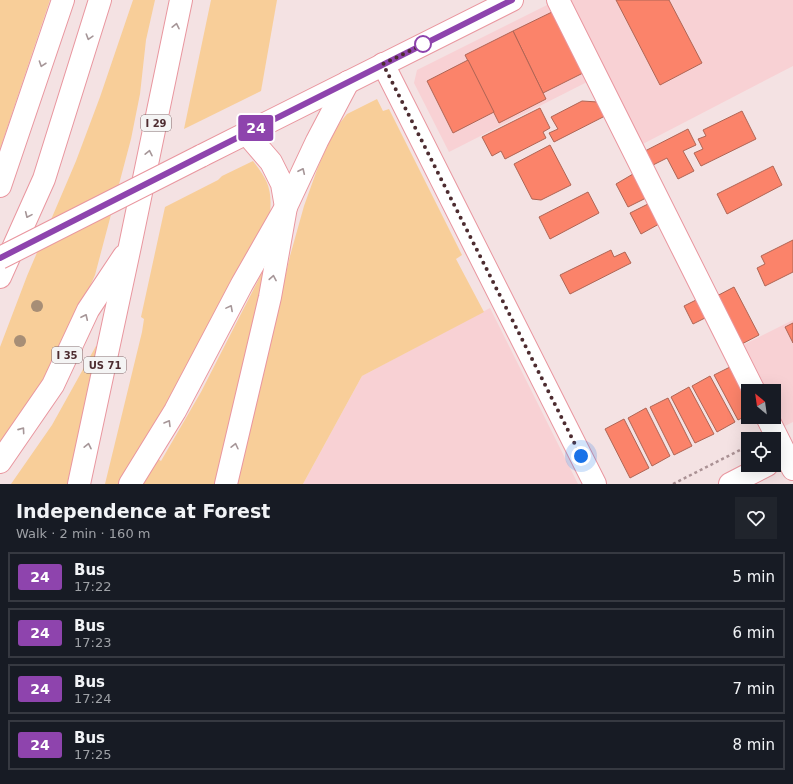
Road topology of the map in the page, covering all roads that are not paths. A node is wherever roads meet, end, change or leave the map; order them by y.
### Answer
1 (63, 0) edge
2 (100, 0) edge
3 (181, 0) edge
4 (512, 0) edge
5 (558, 0) edge
6 (383, 64) junction
7 (348, 82) junction
8 (246, 133) junction
9 (0, 186) edge
10 (286, 207) junction
11 (130, 246) junction
12 (0, 258) edge
13 (0, 277) edge
14 (750, 384) edge
15 (770, 424) edge
16 (783, 461) edge
17 (0, 462) edge
18 (79, 484) edge
19 (130, 484) edge
20 (226, 484) edge
21 (595, 484) edge
22 (730, 484) edge

1 -> 9 main road
2 -> 13 main road
11 -> 3 main road, I 29
4 - 6 main road
5 - 14 main road
6 - 7 main road
6 - 21 main road
7 - 8 main road
10 -> 7 main road
8 - 10 main road
8 - 12 main road, bridge
19 -> 10 main road
20 -> 10 main road
17 -> 11 main road, I 35
18 -> 11 main road, US 71
15 - 16 main road
16 - 22 main road

